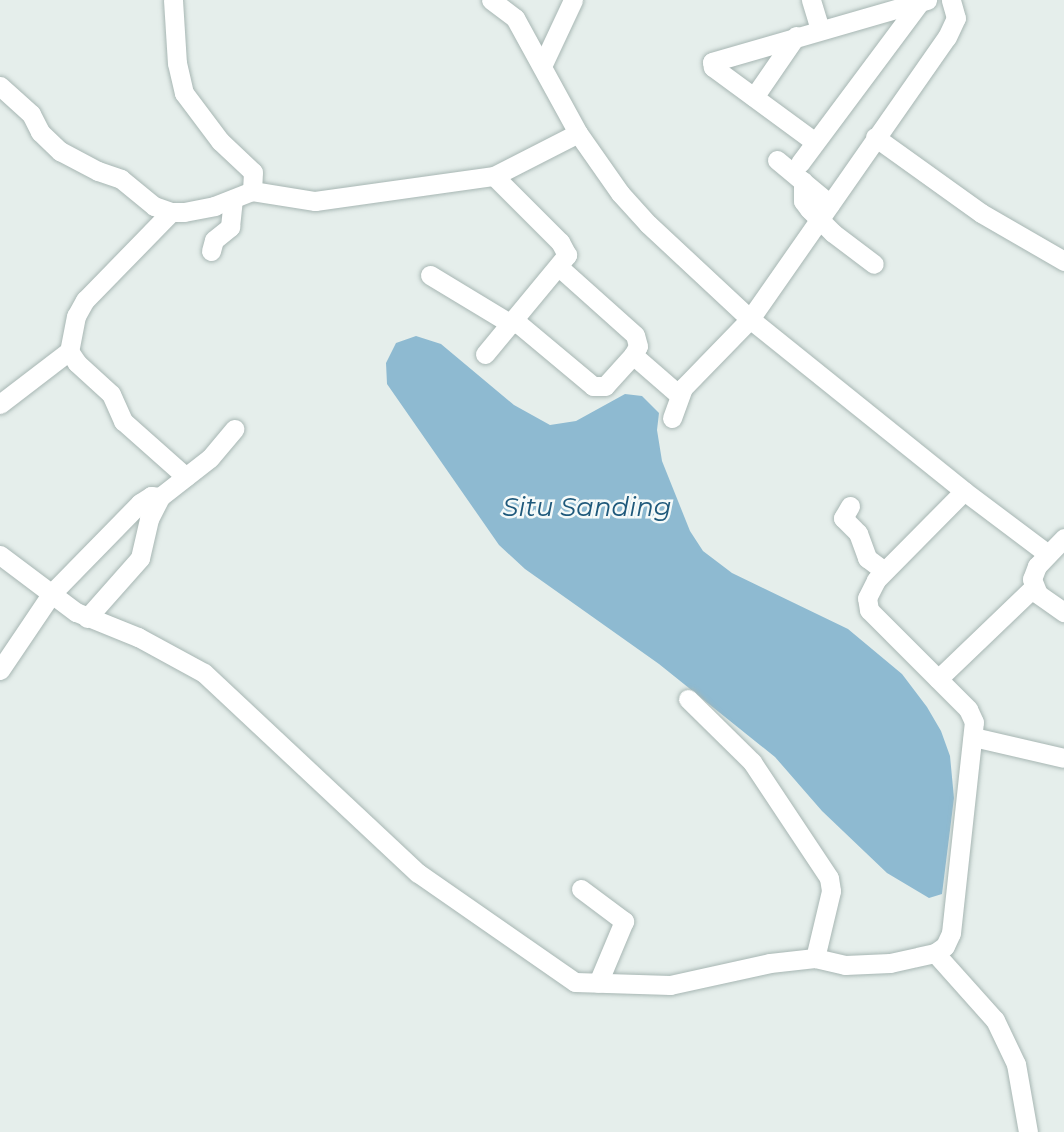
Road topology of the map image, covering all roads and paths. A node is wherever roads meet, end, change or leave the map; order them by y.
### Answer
1 (173, 0) edge
2 (491, 0) edge
3 (573, 0) edge
4 (811, 0) edge
5 (951, 0) edge
6 (923, 1) edge
7 (820, 29) junction
8 (796, 36) junction
9 (543, 64) junction
10 (0, 86) edge
11 (754, 97) junction
12 (578, 133) junction
13 (875, 137) junction
14 (815, 142) junction
15 (777, 160) dead end
16 (801, 172) junction
17 (494, 176) junction
18 (251, 191) junction
19 (233, 199) junction
20 (825, 211) junction
21 (172, 212) junction
22 (211, 251) dead end
23 (1064, 261) edge
24 (874, 264) dead end
25 (559, 267) junction
26 (430, 275) dead end
27 (750, 319) junction
28 (513, 322) junction
29 (69, 351) junction
30 (485, 354) dead end
31 (633, 355) junction
32 (679, 395) junction
33 (0, 404) edge
34 (672, 418) dead end
35 (234, 429) dead end
36 (186, 477) junction
37 (964, 491) junction
38 (160, 497) junction
39 (850, 506) dead end
40 (1064, 538) edge
41 (1048, 554) junction
42 (0, 555) edge
43 (884, 571) junction
44 (1033, 588) junction
45 (52, 593) junction
46 (1064, 612) edge
47 (87, 618) junction
48 (0, 670) edge
49 (938, 679) junction
50 (688, 699) dead end
51 (973, 737) junction
52 (1064, 758) edge
53 (581, 889) dead end
54 (935, 953) junction
55 (815, 958) junction
56 (598, 984) junction
57 (1028, 1132) edge

1 - 18 street
2 - 9 street
3 - 9 street
4 - 7 street
5 - 13 street
6 - 7 street
6 - 14 street
7 - 8 street
8 - 11 street
8 - 11 street
9 - 12 street
10 - 21 street
11 - 14 street
12 - 17 street
12 - 27 street
13 - 20 street
13 - 23 street
14 - 16 street
15 - 16 street
16 - 20 street
17 - 18 street
17 - 25 street
18 - 19 street
19 - 21 street
19 - 22 street
20 - 24 street
20 - 27 street
21 - 29 street
25 - 28 street
25 - 31 street
26 - 28 street
27 - 32 street
27 - 37 street
28 - 30 street
28 - 31 street
29 - 33 street
29 - 36 street
31 - 32 street
32 - 34 street
35 - 36 street
36 - 38 street
37 - 41 street
37 - 43 street
38 - 45 street
38 - 47 street
39 - 43 street
40 - 41 street
41 - 44 street
42 - 45 street
43 - 49 street
44 - 46 street
44 - 49 street
45 - 47 street
45 - 48 street
47 - 56 street
49 - 51 street
50 - 55 street
51 - 52 street
51 - 54 street
53 - 56 street
54 - 55 street
54 - 57 street
55 - 56 street

